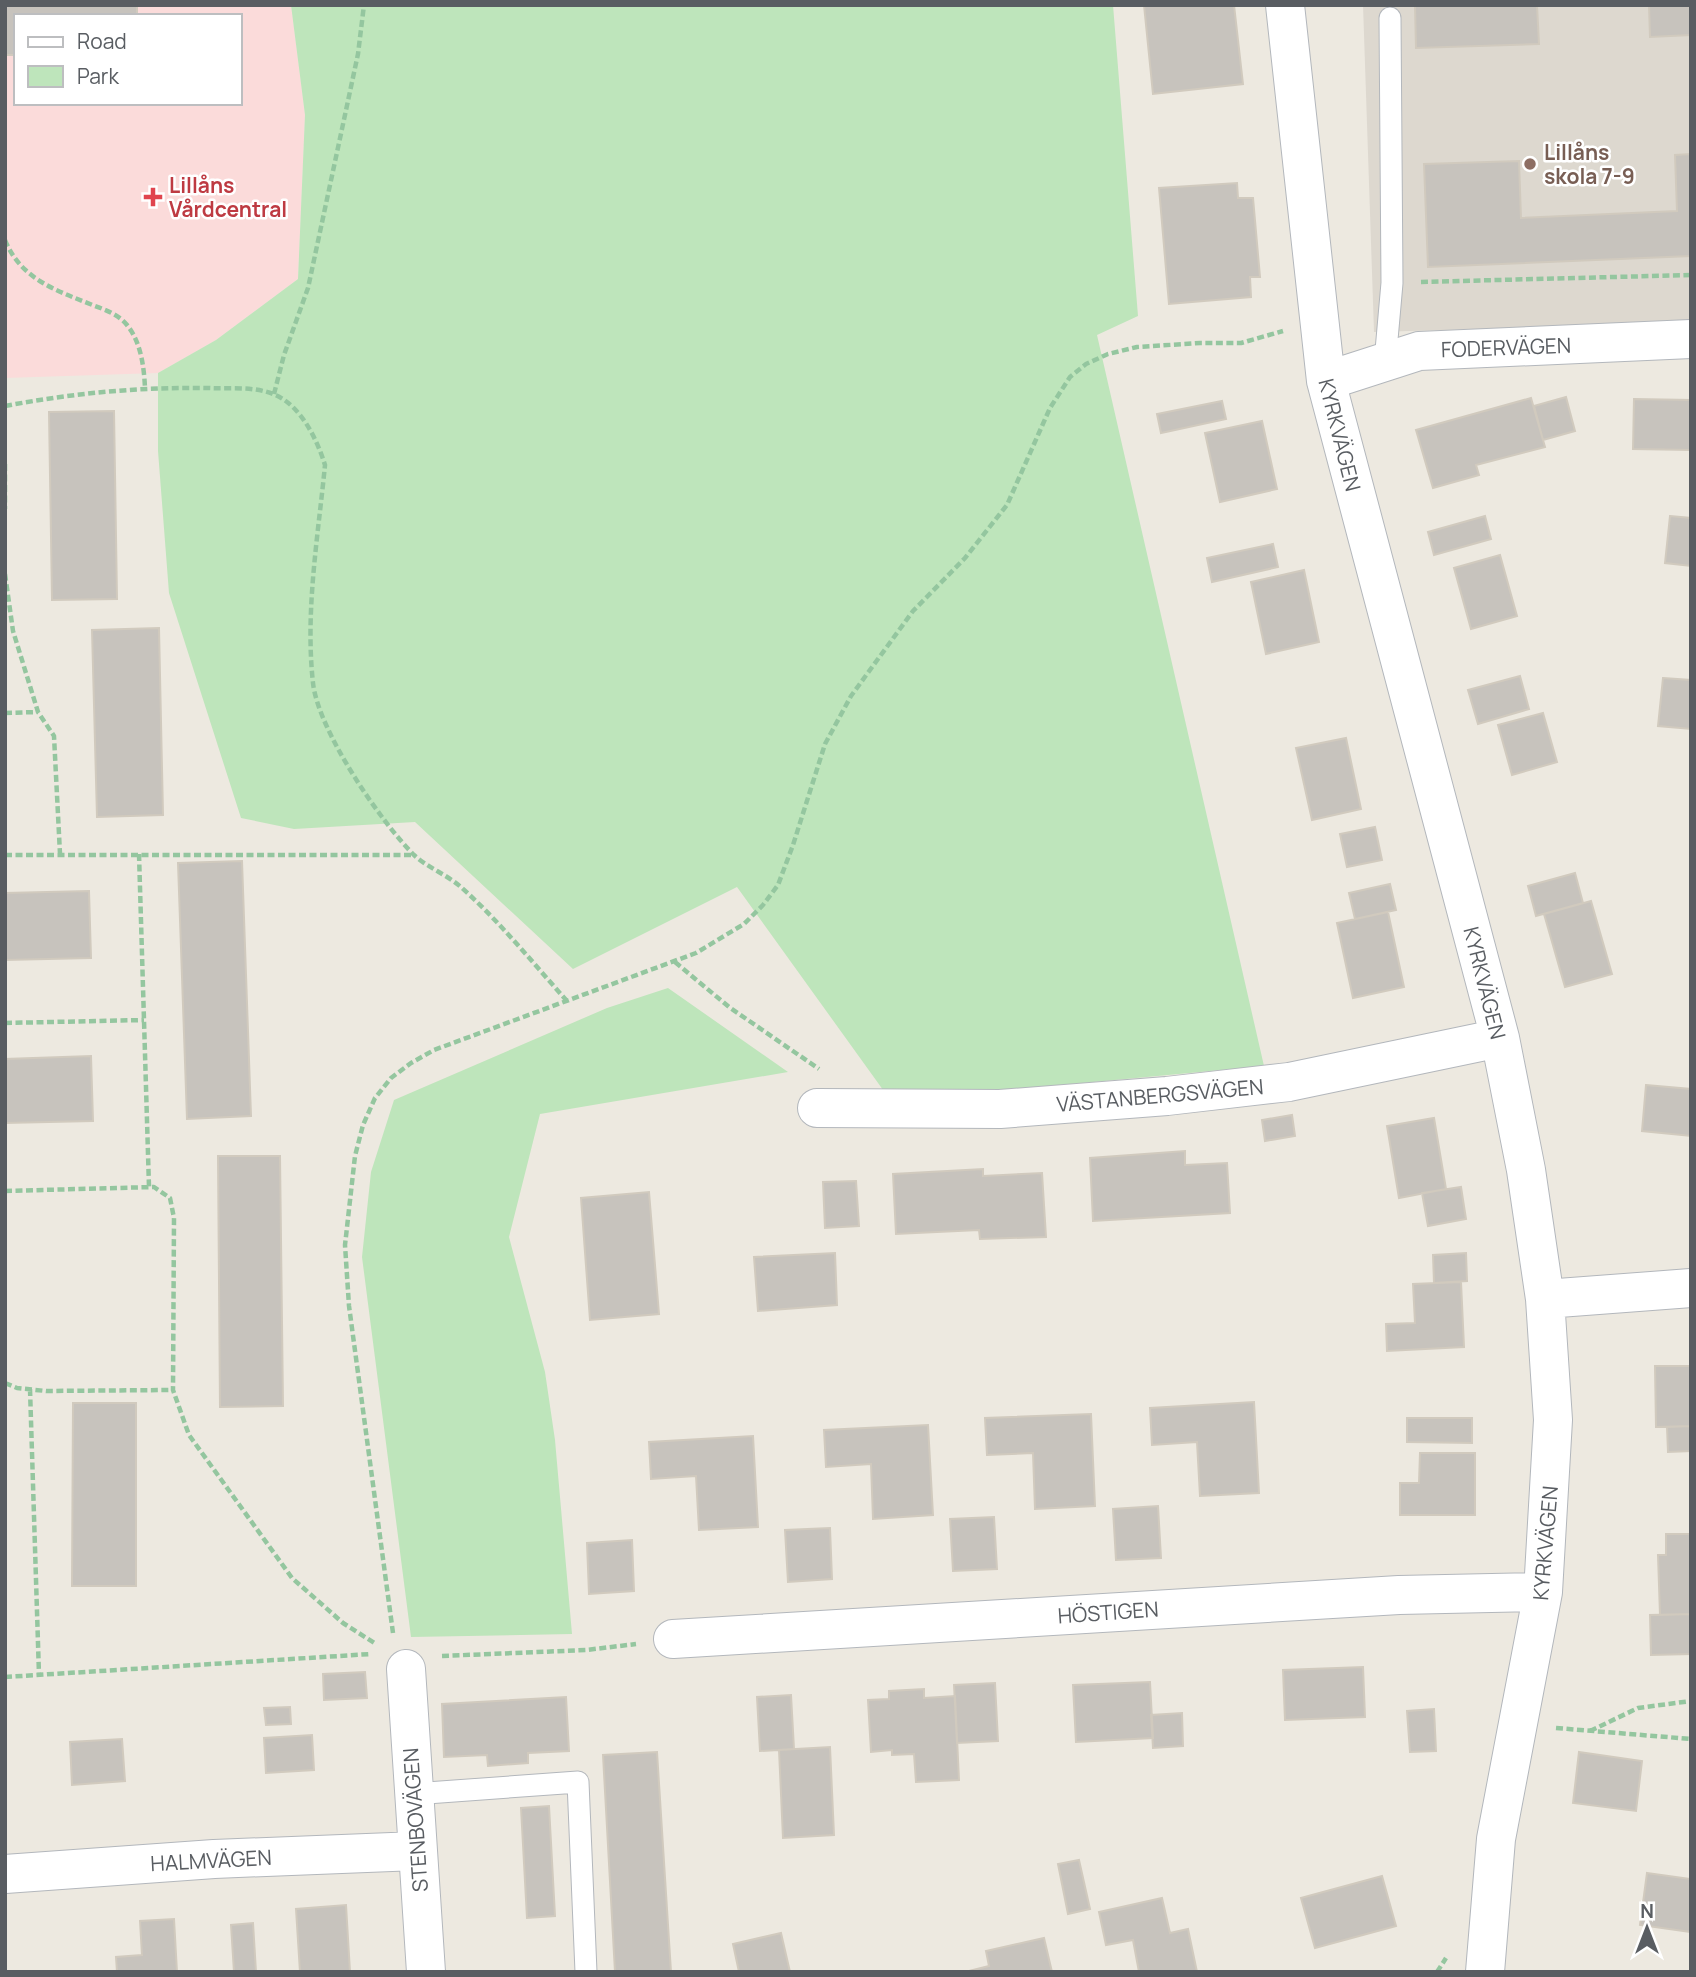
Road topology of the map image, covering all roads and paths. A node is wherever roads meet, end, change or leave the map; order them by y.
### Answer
1 (364, 5) edge
2 (1285, 5) edge
3 (1391, 18) dead end
4 (5, 240) edge
5 (1691, 275) edge
6 (1392, 282) junction
7 (1290, 330) dead end
8 (1691, 339) edge
9 (1384, 362) junction
10 (1326, 381) junction
11 (145, 388) junction
12 (274, 394) junction
13 (5, 406) edge
14 (5, 464) edge
15 (5, 509) edge
16 (5, 574) edge
17 (38, 712) junction
18 (5, 713) edge
19 (60, 854) junction
20 (139, 854) junction
21 (5, 855) edge
22 (415, 855) junction
23 (674, 961) junction
24 (567, 1001) junction
25 (144, 1020) junction
26 (5, 1023) edge
27 (1500, 1038) junction
28 (817, 1108) joint
29 (149, 1187) junction
30 (5, 1191) edge
31 (1691, 1288) edge
32 (1545, 1300) junction
33 (5, 1383) edge
34 (30, 1389) junction
35 (173, 1390) junction
36 (1543, 1592) junction
37 (673, 1639) joint
38 (401, 1663) junction
39 (40, 1675) junction
40 (5, 1677) edge
41 (1691, 1701) edge
42 (1556, 1728) dead end
43 (1589, 1731) junction
44 (1691, 1740) edge
45 (414, 1794) junction
46 (417, 1852) junction
47 (5, 1874) edge
48 (426, 1972) edge
49 (586, 1972) edge
50 (1485, 1972) edge

1 - 12 path
2 - 10 street, KYRKVÄGEN
3 - 6 lane
4 - 11 path
5 - 6 path
6 - 9 lane
7 - 23 path
8 - 9 street, FODERVÄGEN
9 - 10 street, FODERVÄGEN
10 - 27 street, KYRKVÄGEN
11 - 12 path
11 - 13 path
12 - 22 path
14 - 15 path
16 - 17 path
17 - 18 path
17 - 19 path
19 - 20 path
19 - 21 path
20 - 22 path
20 - 25 path
22 - 24 path
23 - 24 path
23 - 28 path
24 - 38 path
25 - 26 path
25 - 29 path
27 - 28 street, VÄSTANBERGSVÄGEN
27 - 32 street, KYRKVÄGEN
29 - 30 path
29 - 35 path
31 - 32 street
32 - 36 street, KYRKVÄGEN
33 - 34 path
34 - 35 path
34 - 39 path
35 - 38 path
36 - 37 street, HÖSTIGEN
36 - 50 street, KYRKVÄGEN
37 - 38 path
38 - 39 path
38 - 45 street, STENBOVÄGEN
39 - 40 path
41 - 43 path
42 - 43 path
43 - 44 path
45 - 46 street, STENBOVÄGEN
45 - 49 lane
46 - 47 street, HALMVÄGEN
46 - 48 street, STENBOVÄGEN

